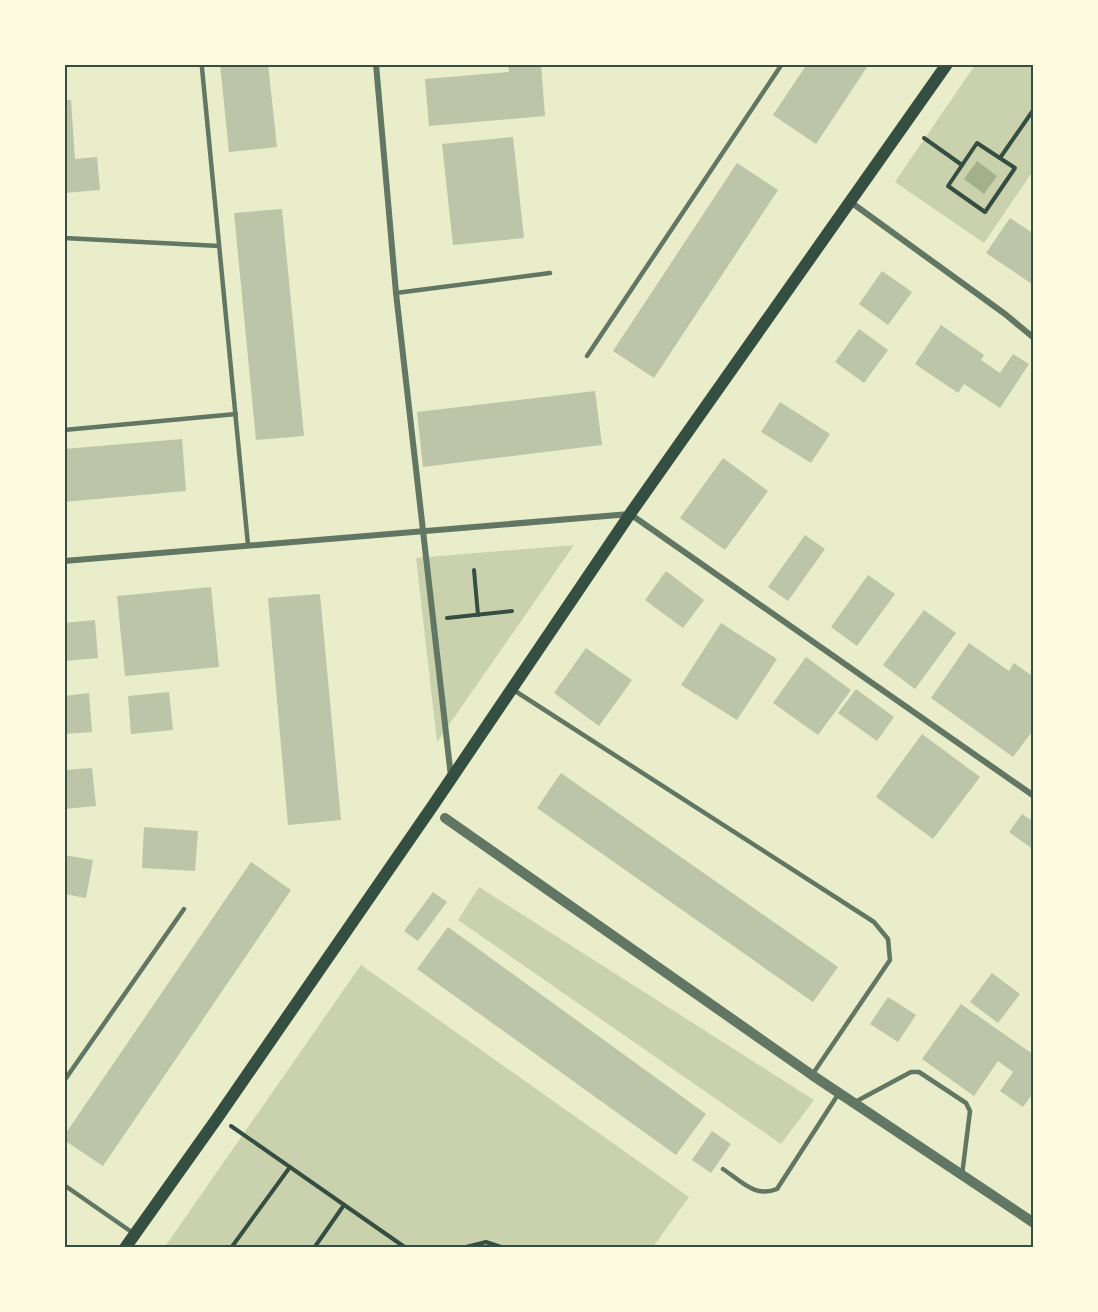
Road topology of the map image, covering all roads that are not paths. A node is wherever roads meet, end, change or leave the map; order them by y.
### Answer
1 (376, 64) edge
2 (782, 64) edge
3 (947, 64) edge
4 (202, 68) dead end
5 (852, 202) junction
6 (64, 238) edge
7 (219, 246) junction
8 (550, 273) dead end
9 (396, 293) junction
10 (1034, 338) edge
11 (587, 357) dead end
12 (236, 414) junction
13 (64, 430) edge
14 (630, 514) junction
15 (425, 530) junction
16 (248, 545) junction
17 (64, 561) edge
18 (511, 689) junction
19 (451, 778) junction
20 (1034, 796) edge
21 (445, 818) dead end
22 (184, 909) dead end
23 (812, 1075) junction
24 (64, 1081) edge
25 (839, 1093) junction
26 (854, 1102) junction
27 (723, 1169) dead end
28 (962, 1175) junction
29 (64, 1185) edge
30 (1034, 1223) edge
31 (134, 1234) junction
32 (124, 1248) edge

1 - 9 street
2 - 11 lane
3 - 5 main road
4 - 7 lane
5 - 10 street
5 - 14 main road
6 - 7 lane
7 - 12 lane
8 - 9 lane
9 - 15 street
12 - 13 lane
12 - 16 lane
14 - 15 street
14 - 18 main road
14 - 20 street
15 - 16 street
15 - 19 street
16 - 17 street
18 - 19 main road
18 - 23 lane
19 - 31 main road
21 - 23 street
22 - 24 lane
23 - 25 street
25 - 26 street
25 - 27 lane
26 - 28 street
26 - 28 lane
28 - 30 street
29 - 31 lane
31 - 32 main road

